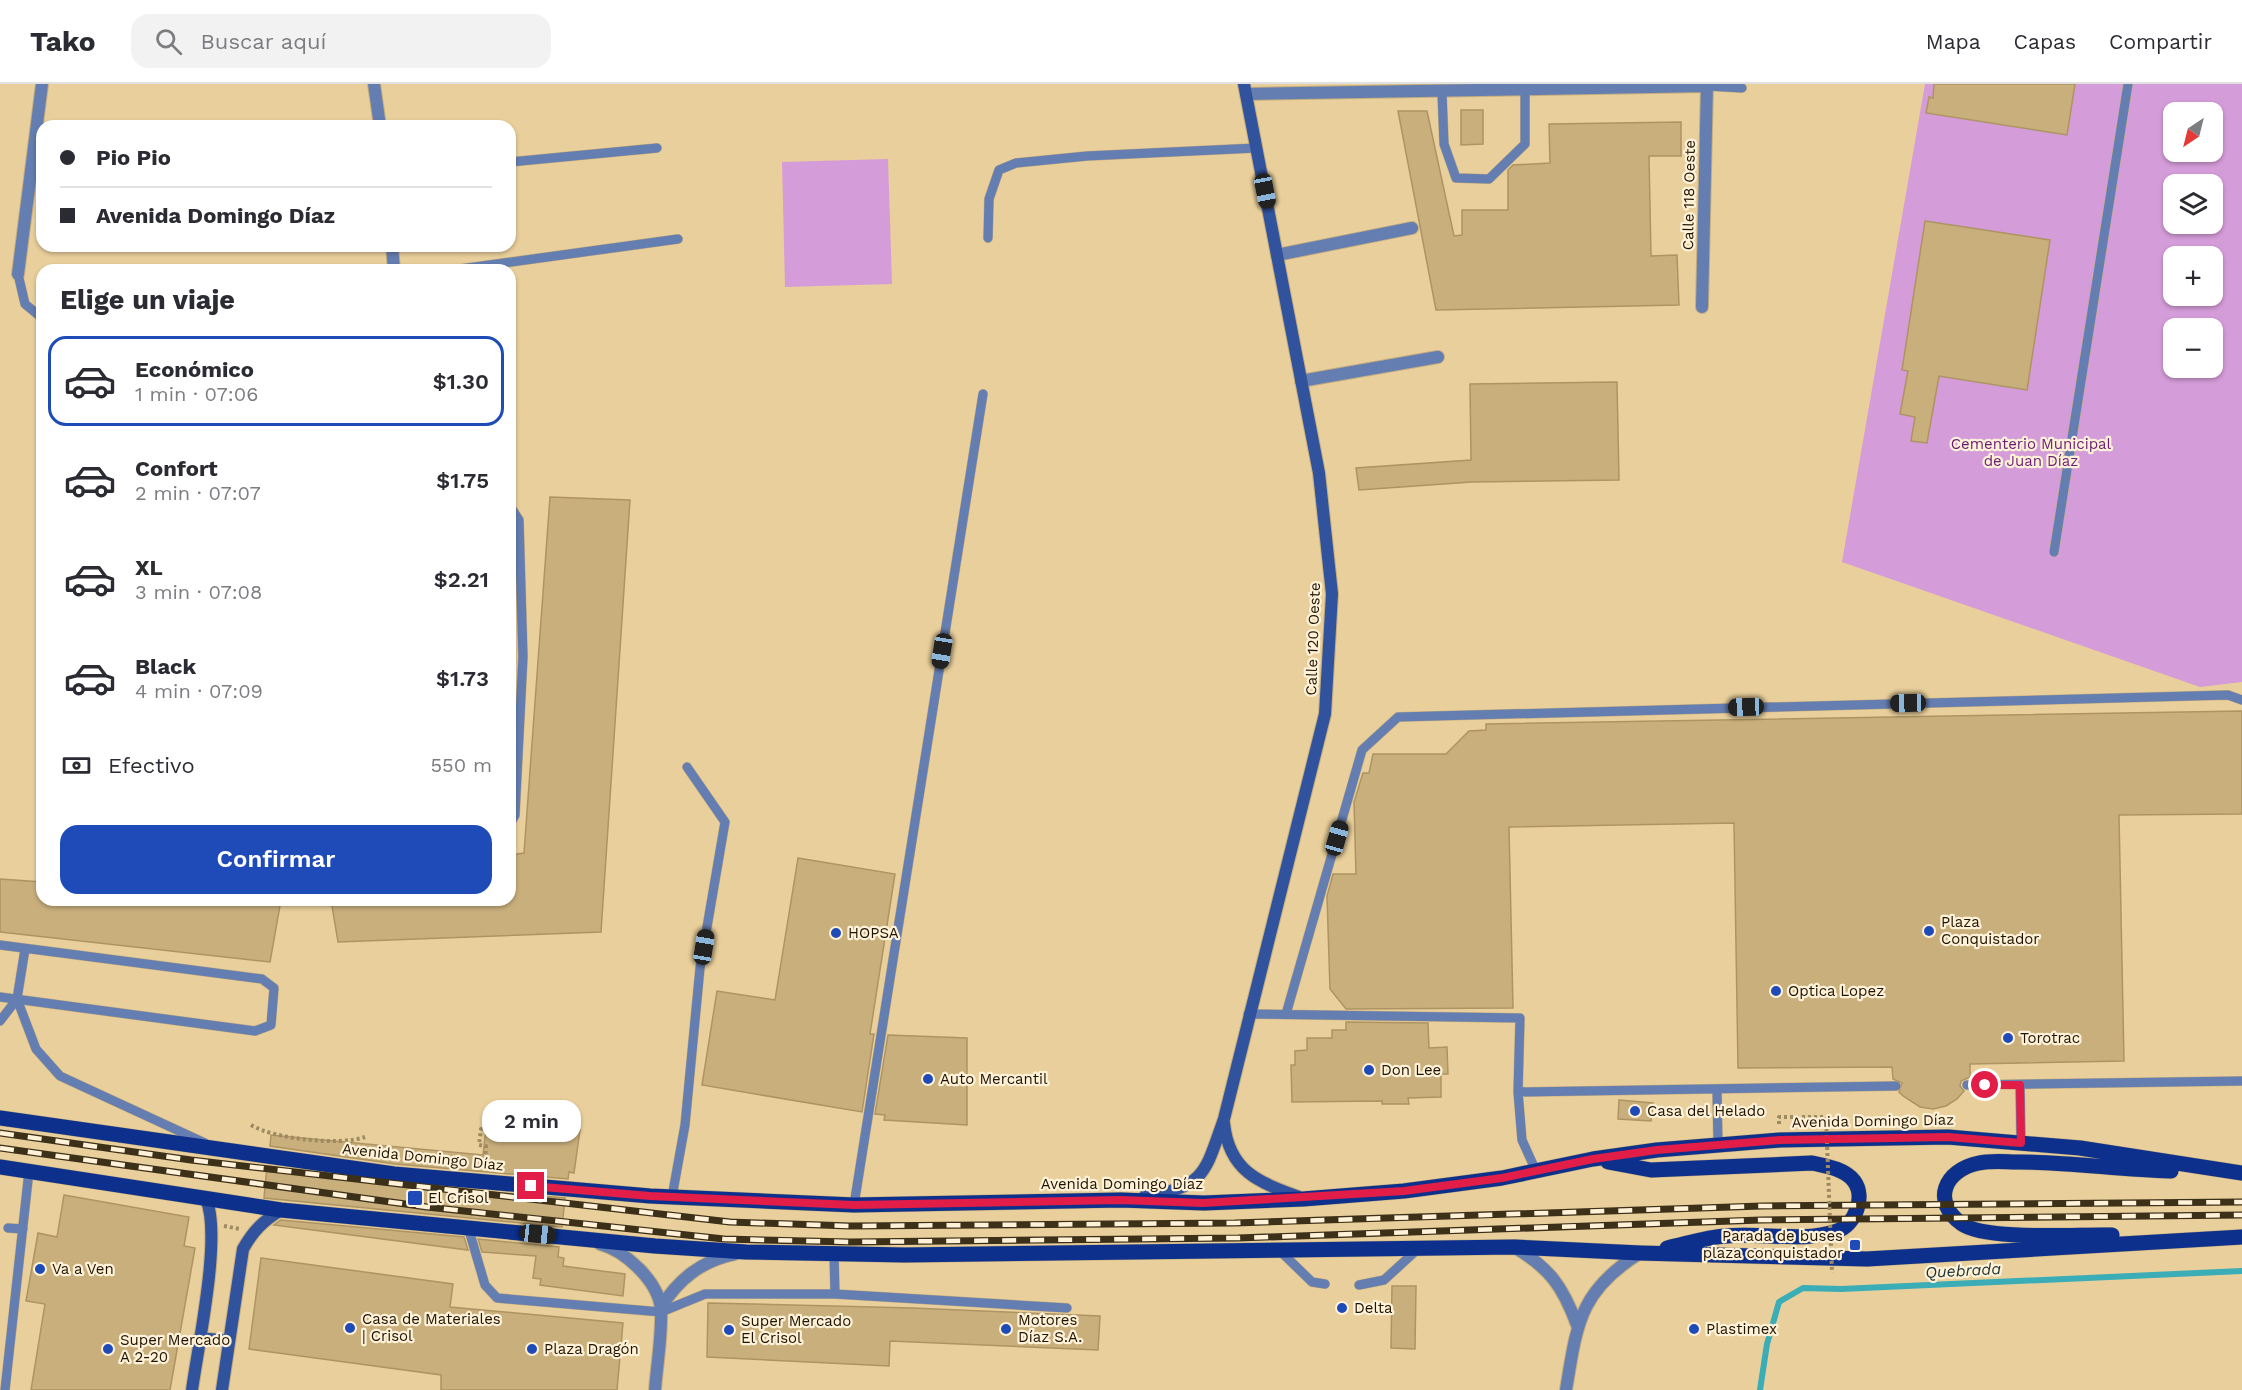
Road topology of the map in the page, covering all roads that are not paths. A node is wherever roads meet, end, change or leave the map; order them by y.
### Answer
1 (42, 84) edge
2 (374, 84) edge
3 (2128, 84) edge
4 (1707, 85) edge
5 (1742, 88) dead end
6 (1245, 89) edge
7 (1525, 91) junction
8 (1442, 93) junction
9 (37, 120) edge
10 (379, 120) edge
11 (36, 132) edge
12 (657, 148) dead end
13 (1256, 148) junction
14 (516, 161) edge
15 (1413, 228) dead end
16 (988, 238) dead end
17 (678, 239) dead end
18 (1277, 255) junction
19 (497, 264) edge
20 (18, 274) joint
21 (1702, 307) dead end
22 (36, 313) edge
23 (1438, 357) dead end
24 (1301, 381) junction
25 (983, 394) dead end
26 (516, 515) edge
27 (2054, 552) dead end
28 (2242, 700) edge
29 (687, 767) dead end
30 (516, 795) edge
31 (0, 945) edge
32 (25, 949) junction
33 (0, 997) edge
34 (17, 999) junction
35 (1248, 1014) junction
36 (1286, 1014) junction
37 (0, 1021) edge
38 (2242, 1081) edge
39 (1967, 1085) dead end
40 (2020, 1085) junction
41 (1896, 1086) dead end
42 (1717, 1089) junction
43 (1518, 1092) junction
44 (0, 1118) edge
45 (1224, 1119) junction
46 (2021, 1143) junction
47 (1718, 1145) junction
48 (217, 1149) junction
49 (1593, 1159) junction
50 (0, 1167) edge
51 (1536, 1171) junction
52 (29, 1172) junction
53 (2235, 1172) edge
54 (672, 1197) junction
55 (206, 1199) junction
56 (1303, 1199) junction
57 (1120, 1200) junction
58 (854, 1205) junction
59 (281, 1210) junction
60 (468, 1227) junction
61 (8, 1228) dead end
62 (22, 1229) junction
63 (2237, 1237) edge
64 (584, 1239) junction
65 (1420, 1247) junction
66 (1514, 1247) junction
67 (1278, 1249) junction
68 (746, 1252) junction
69 (1640, 1253) junction
70 (834, 1254) junction
71 (1324, 1284) dead end
72 (1359, 1285) dead end
73 (835, 1294) junction
74 (1067, 1308) dead end
75 (661, 1310) junction
76 (1577, 1325) junction
77 (199, 1338) junction
78 (228, 1341) junction
79 (6, 1390) edge
80 (192, 1390) edge
81 (222, 1390) edge
82 (655, 1390) edge
83 (1566, 1390) edge

1 - 9 street
2 - 10 street
3 - 27 lane
4 - 5 lane
4 - 7 street
4 - 21 street, Calle 118 Oeste
6 - 8 street
6 - 13 street, Calle 120 Oeste
7 - 8 street
7 - 8 lane
11 - 20 street
12 - 14 lane
13 - 16 lane
13 - 18 street, Calle 120 Oeste
15 - 18 street
17 - 19 lane
18 - 24 street, Calle 120 Oeste
20 - 22 lane
23 - 24 street
24 - 35 street, Calle 120 Oeste
25 - 58 lane
26 - 30 lane
28 - 36 lane
29 - 54 lane
31 - 32 lane
32 - 34 lane
32 - 34 lane
33 - 34 lane
34 - 37 lane
34 - 48 lane
35 - 36 lane
35 - 45 street, Calle 120 Oeste
36 - 43 lane
38 - 40 lane
39 - 40 lane
40 - 46 lane
41 - 42 lane
42 - 43 lane
42 - 47 lane
43 - 51 lane
44 - 48 main road, Avenida Domingo Díaz
45 - 56 street, Calle 120 Oeste
45 - 57 street, Calle 120 Oeste
46 - 47 main road, Avenida Domingo Díaz
46 - 53 main road, Avenida Domingo Díaz
47 - 49 main road, Avenida Domingo Díaz
48 - 54 main road, Avenida Domingo Díaz
49 - 51 main road, Avenida Domingo Díaz
49 - 69 main road
50 - 52 main road
51 - 56 main road, Avenida Domingo Díaz
52 - 55 main road
52 - 62 lane
53 - 63 main road
54 - 58 main road, Avenida Domingo Díaz
55 - 59 main road
55 - 77 street
56 - 57 main road, Avenida Domingo Díaz
57 - 58 main road, Avenida Domingo Díaz
59 - 60 main road
59 - 78 street
60 - 64 main road
60 - 75 lane
61 - 62 lane
62 - 79 lane
63 - 69 main road
64 - 68 main road
64 - 75 street
65 - 66 main road
65 - 67 main road
65 - 72 lane
66 - 69 main road
66 - 76 street
67 - 70 main road
67 - 71 lane
68 - 70 main road
68 - 75 street
69 - 76 street
70 - 73 lane
73 - 74 lane
73 - 75 lane
75 - 82 street
76 - 83 street
77 - 78 street
77 - 80 street
78 - 81 street

